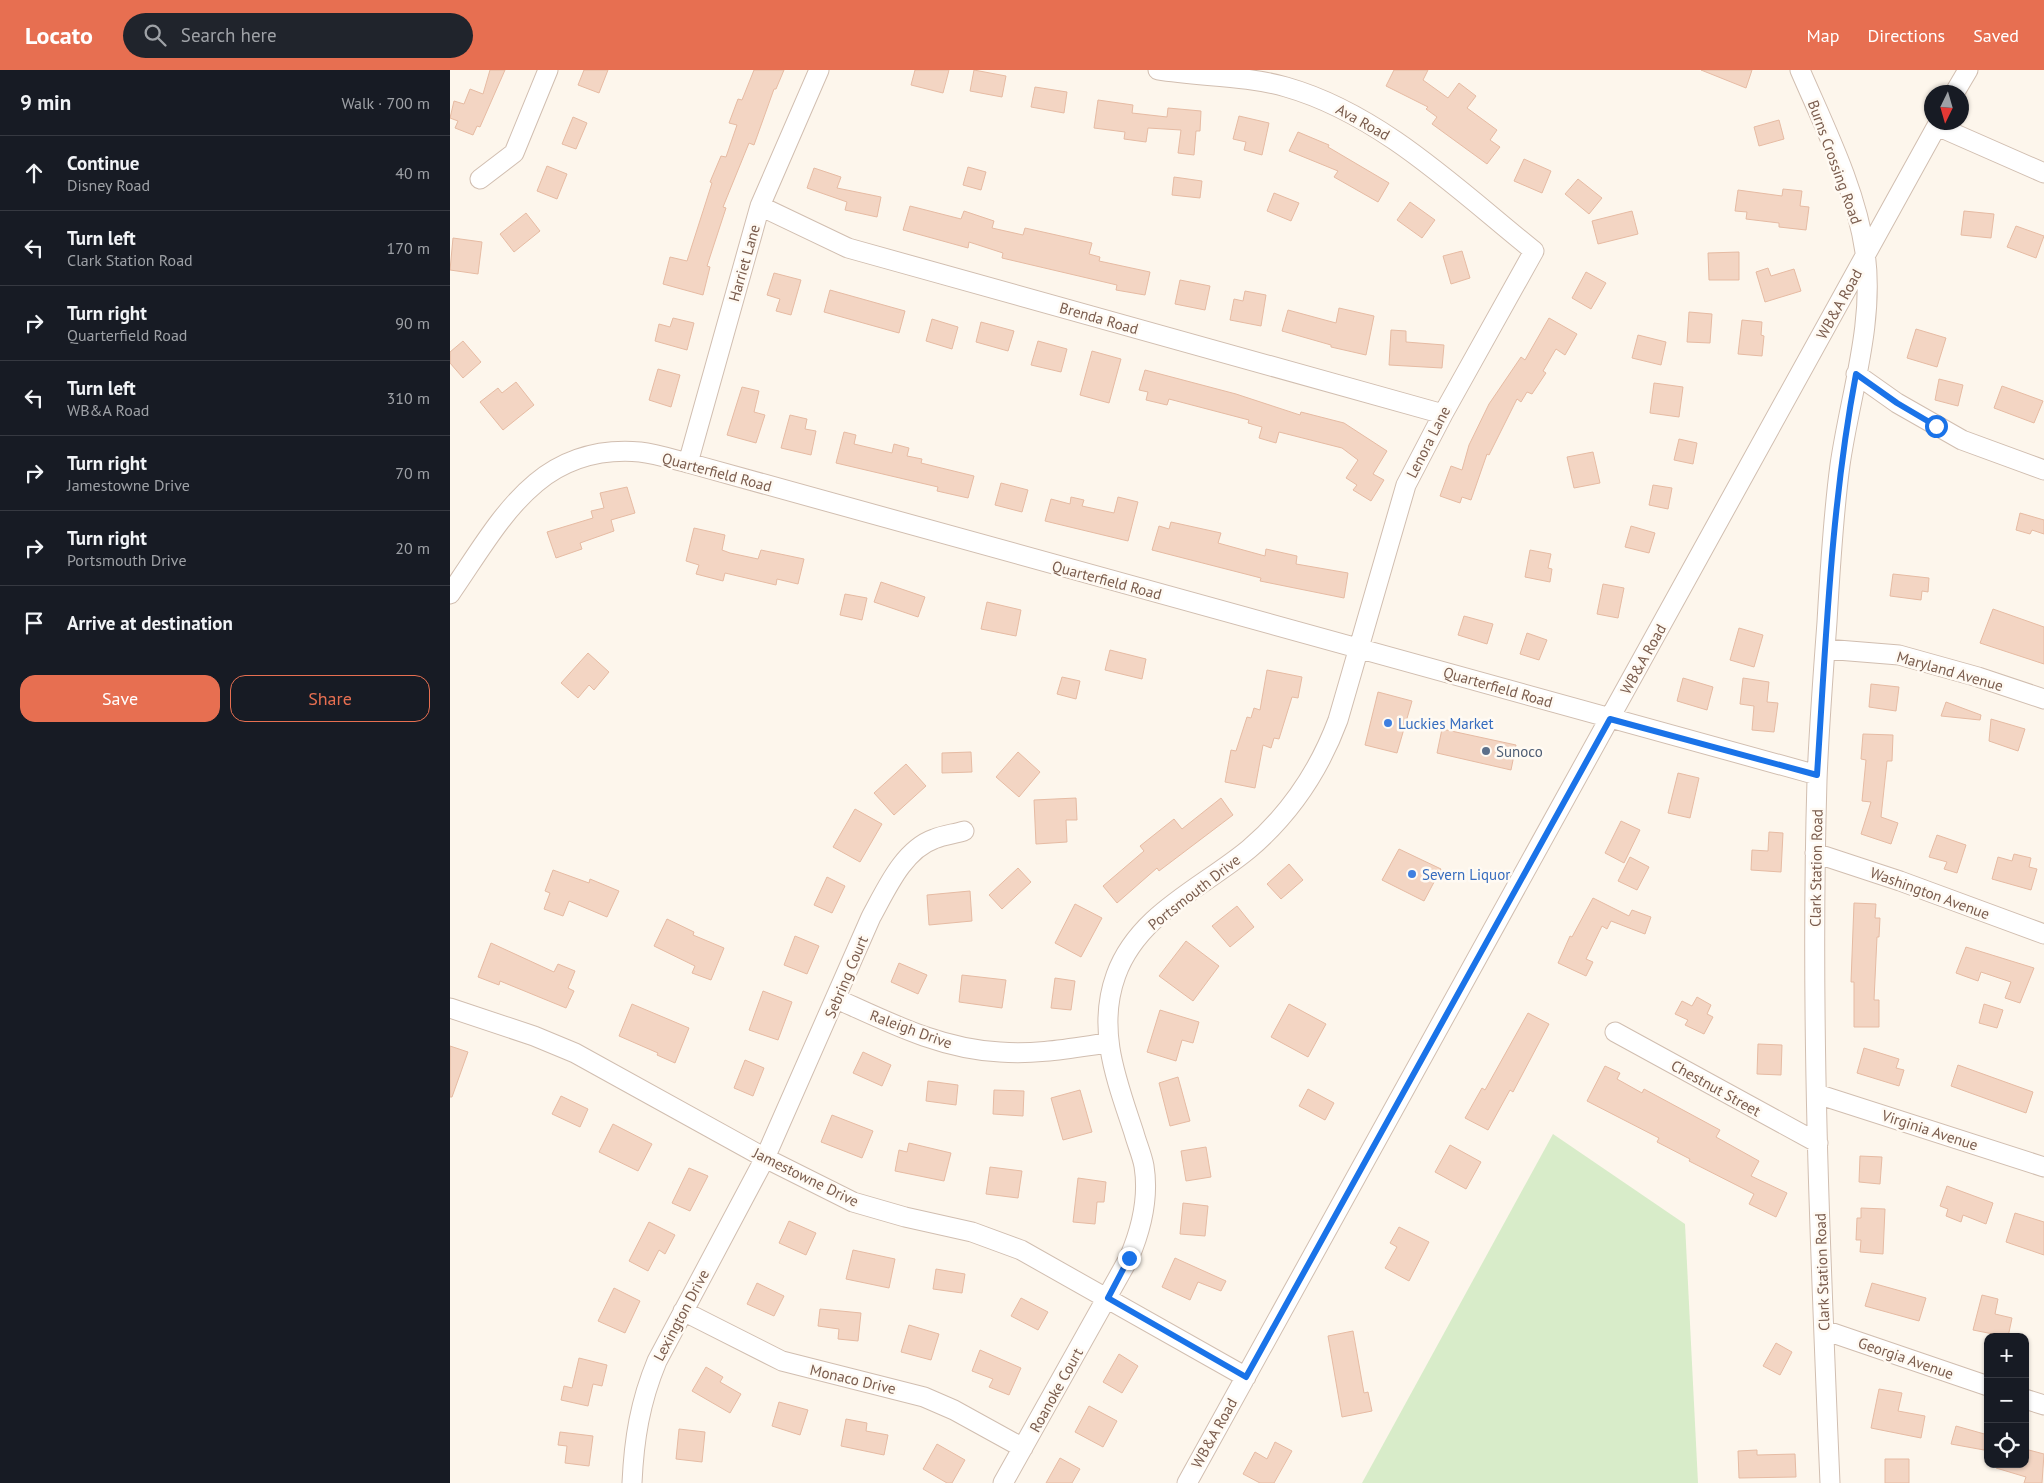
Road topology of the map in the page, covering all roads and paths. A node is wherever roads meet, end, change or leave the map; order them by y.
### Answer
1 (548, 70) edge
2 (819, 70) edge
3 (1158, 70) edge
4 (1800, 70) edge
5 (1968, 70) edge
6 (1959, 85) edge
7 (1935, 130) edge
8 (1951, 130) edge
9 (2044, 173) edge
10 (480, 179) dead end
11 (760, 206) junction
12 (1534, 251) joint
13 (1865, 255) junction
14 (1856, 374) junction
15 (1442, 414) junction
16 (688, 463) junction
17 (2044, 470) edge
18 (450, 594) edge
19 (1360, 649) junction
20 (1825, 649) junction
21 (2044, 699) edge
22 (1610, 719) junction
23 (1817, 775) junction
24 (964, 831) dead end
25 (1815, 853) junction
26 (2044, 934) edge
27 (837, 999) junction
28 (450, 1008) edge
29 (1615, 1032) dead end
30 (1108, 1043) junction
31 (1817, 1094) junction
32 (1818, 1143) junction
33 (765, 1158) junction
34 (2044, 1168) edge
35 (1108, 1298) junction
36 (683, 1311) junction
37 (1824, 1330) junction
38 (1246, 1377) junction
39 (1984, 1385) edge
40 (2029, 1400) edge
41 (2044, 1405) edge
42 (1023, 1448) junction
43 (632, 1483) edge
44 (1003, 1483) edge
45 (1187, 1483) edge
46 (1830, 1483) edge

1 - 10 street
2 - 11 street, Harriet Lane
3 - 12 street, Ava Road
4 - 13 street, Burns Crossing Road
5 - 6 street
7 - 13 street, WB&A Road
8 - 9 street
11 - 15 street, Brenda Road
11 - 16 street, Harriet Lane
12 - 15 street, Lenora Lane
13 - 14 street, Clark Station Road
13 - 22 street, WB&A Road
14 - 17 street
14 - 20 street, Clark Station Road
15 - 19 street, Lenora Lane
16 - 18 street, Quarterfield Road
16 - 19 street, Quarterfield Road
19 - 22 street, Quarterfield Road
19 - 30 street, Portsmouth Drive
20 - 21 street, Maryland Avenue
20 - 23 street, Clark Station Road
22 - 23 street, Quarterfield Road
22 - 38 street, WB&A Road
23 - 25 street, Clark Station Road
24 - 27 street, Sebring Court
25 - 26 street, Washington Avenue
25 - 31 street, Clark Station Road
27 - 30 street, Raleigh Drive
27 - 33 street, Sebring Court
28 - 33 street, Jamestowne Drive
29 - 32 street, Chestnut Street
30 - 35 street, Portsmouth Drive
31 - 32 street, Clark Station Road
31 - 34 street, Virginia Avenue
32 - 37 street, Clark Station Road
33 - 35 street, Jamestowne Drive
33 - 36 street, Lexington Drive
35 - 38 street, Jamestowne Drive
35 - 42 street, Roanoke Court
36 - 42 street, Monaco Drive
36 - 43 street, Lexington Drive
37 - 39 street, Georgia Avenue
37 - 46 street, Clark Station Road
38 - 45 street, WB&A Road
40 - 41 street
42 - 44 street, Roanoke Court

